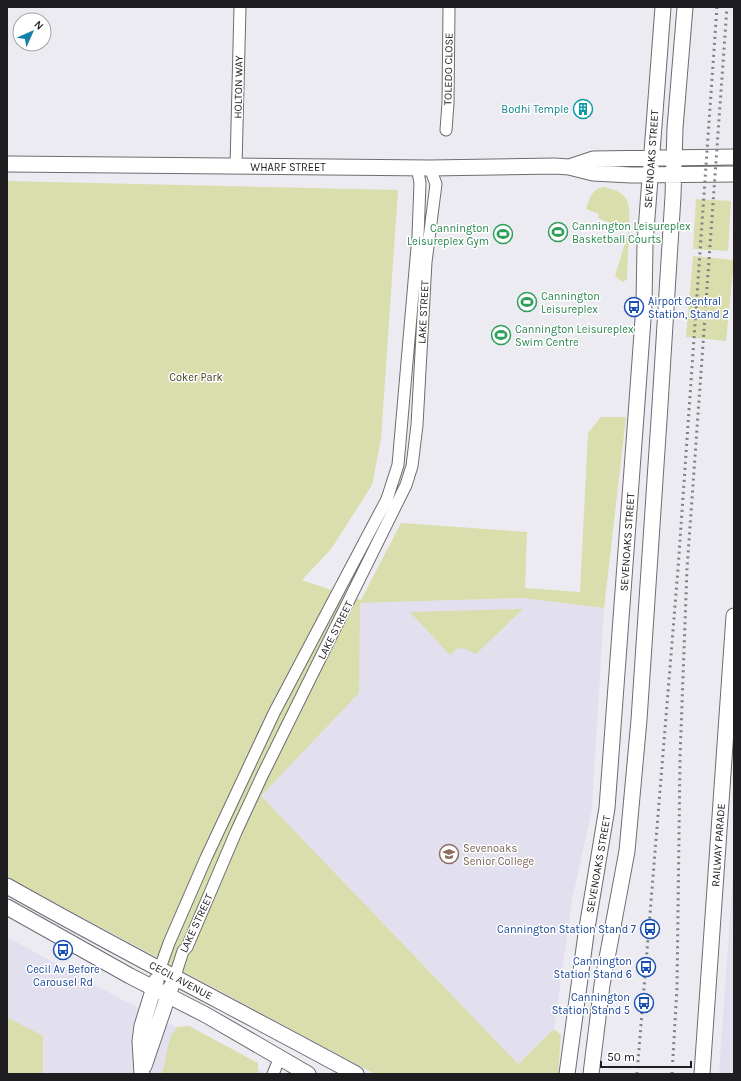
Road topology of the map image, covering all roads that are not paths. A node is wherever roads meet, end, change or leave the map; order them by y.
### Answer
1 (240, 7) edge
2 (449, 7) edge
3 (663, 7) edge
4 (685, 7) edge
5 (446, 130) dead end
6 (674, 157) junction
7 (734, 157) edge
8 (651, 158) junction
9 (7, 164) edge
10 (236, 166) junction
11 (569, 167) junction
12 (424, 168) junction
13 (674, 174) junction
14 (734, 174) edge
15 (650, 175) junction
16 (734, 616) edge
17 (617, 681) junction
18 (641, 691) junction
19 (607, 808) junction
20 (629, 830) junction
21 (7, 886) edge
22 (7, 907) edge
23 (160, 968) junction
24 (175, 976) junction
25 (154, 989) junction
26 (169, 996) junction
27 (280, 1057) junction
28 (142, 1072) edge
29 (273, 1074) edge
30 (308, 1074) edge
31 (356, 1074) edge
32 (567, 1074) edge
33 (591, 1074) edge
34 (702, 1074) edge

1 - 10 street, HOLTON WAY
2 - 5 street, TOLEDO CLOSE
3 - 8 main road, SEVENOAKS STREET
4 - 6 main road, SEVENOAKS STREET
6 - 7 main road, WHARF STREET
6 - 8 main road, WHARF STREET
6 - 13 main road, SEVENOAKS STREET
8 - 11 main road, WHARF STREET
8 - 15 main road, SEVENOAKS STREET
9 - 10 main road, WHARF STREET
10 - 12 main road, WHARF STREET
11 - 12 main road, WHARF STREET
11 - 15 main road, WHARF STREET
12 - 23 street, LAKE STREET
12 - 24 street, LAKE STREET
13 - 14 main road, WHARF STREET
13 - 15 main road, WHARF STREET
13 - 18 main road, SEVENOAKS STREET
15 - 17 main road, SEVENOAKS STREET
16 - 34 main road, RAILWAY PARADE
17 - 18 main road
17 - 19 main road, SEVENOAKS STREET
18 - 20 main road, SEVENOAKS STREET
19 - 20 main road
19 - 32 main road, SEVENOAKS STREET
20 - 33 main road, SEVENOAKS STREET
21 - 23 main road, CECIL AVENUE
22 - 25 main road, CECIL AVENUE
23 - 24 main road, CECIL AVENUE
23 - 25 main road, LAKE STREET
24 - 26 main road, LAKE STREET
24 - 31 main road, CECIL AVENUE
25 - 26 main road, CECIL AVENUE
25 - 28 main road, LAKE STREET
26 - 27 main road, CECIL AVENUE
26 - 28 main road, LAKE STREET
27 - 29 street
27 - 30 main road, CECIL AVENUE

